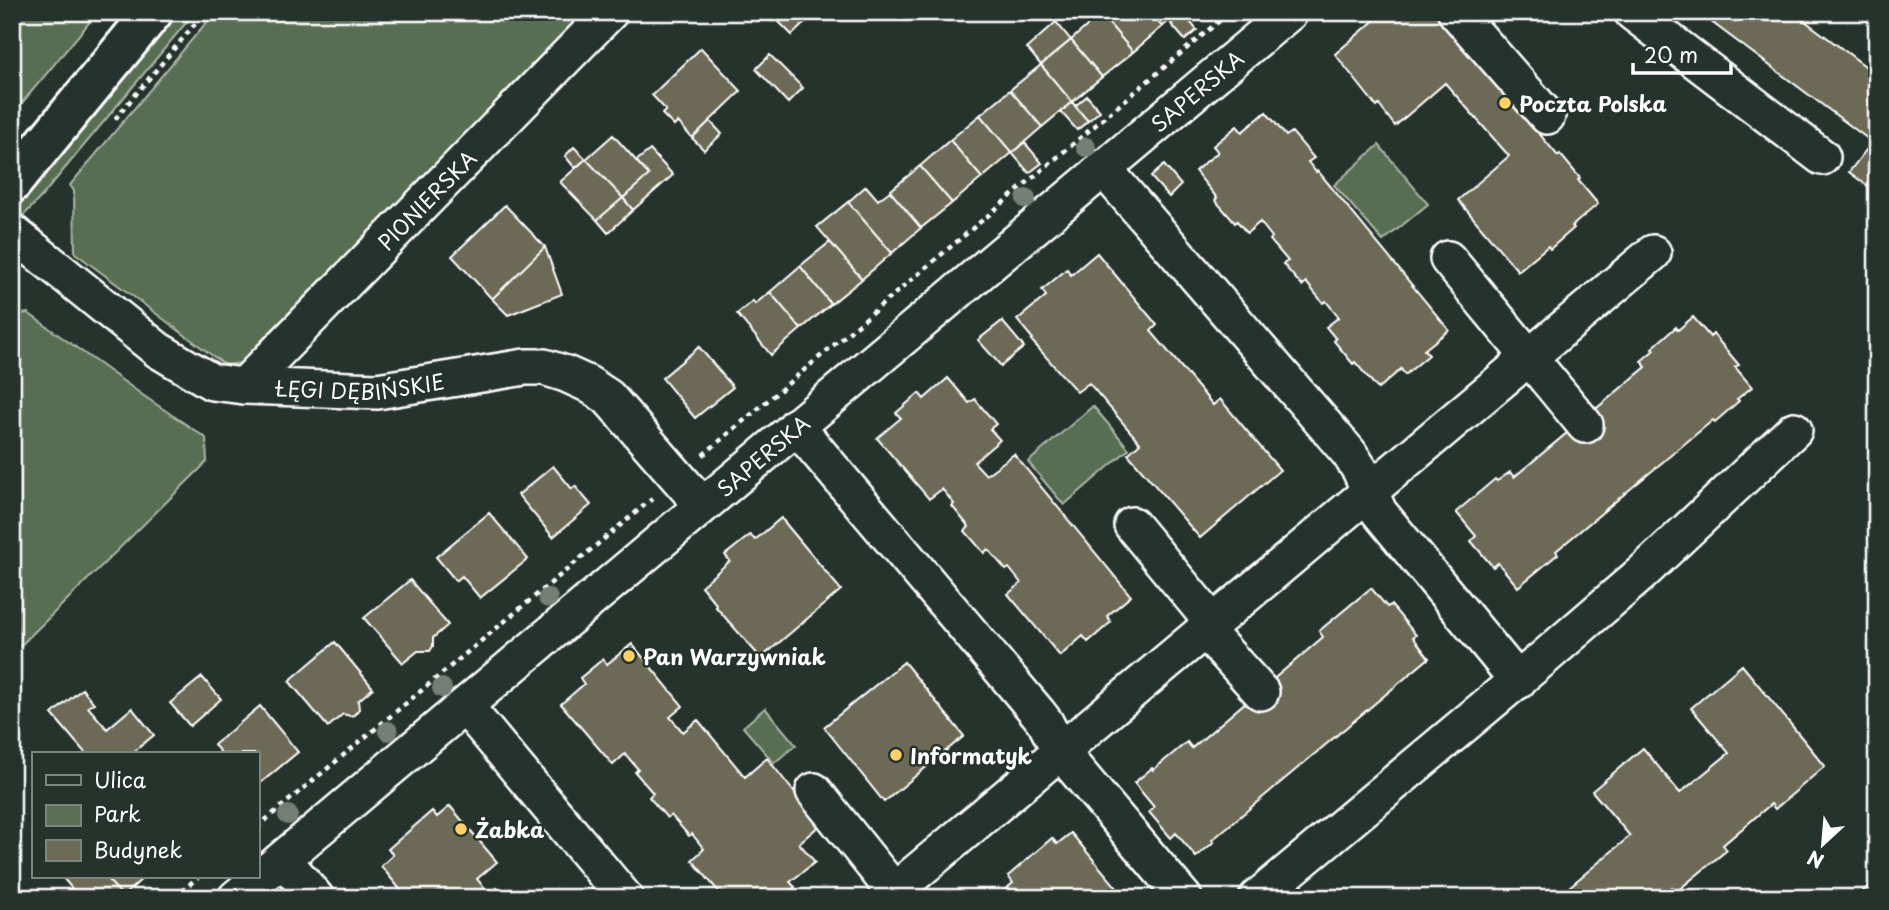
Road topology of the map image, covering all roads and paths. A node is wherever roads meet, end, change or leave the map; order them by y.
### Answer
1 (153, 12) edge
2 (610, 12) edge
3 (1230, 12) edge
4 (1290, 12) edge
5 (1456, 12) edge
6 (1632, 12) edge
7 (1547, 116) dead end
8 (1822, 157) dead end
9 (1103, 168) junction
10 (12, 183) edge
11 (12, 232) edge
12 (1653, 253) dead end
13 (1448, 259) dead end
14 (1529, 357) junction
15 (244, 386) junction
16 (1585, 425) dead end
17 (796, 426) junction
18 (1794, 430) dead end
19 (698, 459) dead end
20 (1369, 492) junction
21 (656, 495) dead end
22 (702, 505) junction
23 (1132, 525) dead end
24 (1209, 626) junction
25 (1518, 681) junction
26 (1261, 692) dead end
27 (465, 706) junction
28 (1060, 751) junction
29 (814, 791) dead end
30 (259, 825) edge
31 (283, 859) junction
32 (197, 878) edge
33 (904, 891) edge
34 (174, 898) edge
35 (236, 898) edge
36 (316, 898) edge
37 (625, 898) edge
38 (1184, 898) edge
39 (1257, 898) edge

1 - 10 main road
2 - 15 street, PIONIERSKA
3 - 19 path
4 - 9 street, SAPERSKA
5 - 7 street
6 - 8 street
9 - 17 street, SAPERSKA
9 - 20 street
11 - 15 street, ŁĘGI DĘBIŃSKIE
12 - 14 street
13 - 14 street
14 - 16 street
14 - 20 street
15 - 22 street, ŁĘGI DĘBIŃSKIE
17 - 22 street, SAPERSKA
17 - 28 street
18 - 25 street
20 - 24 street
20 - 25 street
21 - 30 path
22 - 27 street, SAPERSKA
23 - 24 street
24 - 26 street
24 - 28 street
25 - 39 street
27 - 31 street, SAPERSKA
27 - 37 street
28 - 33 street
28 - 38 street
29 - 33 street
31 - 35 street, SAPERSKA
31 - 36 street
32 - 34 path

